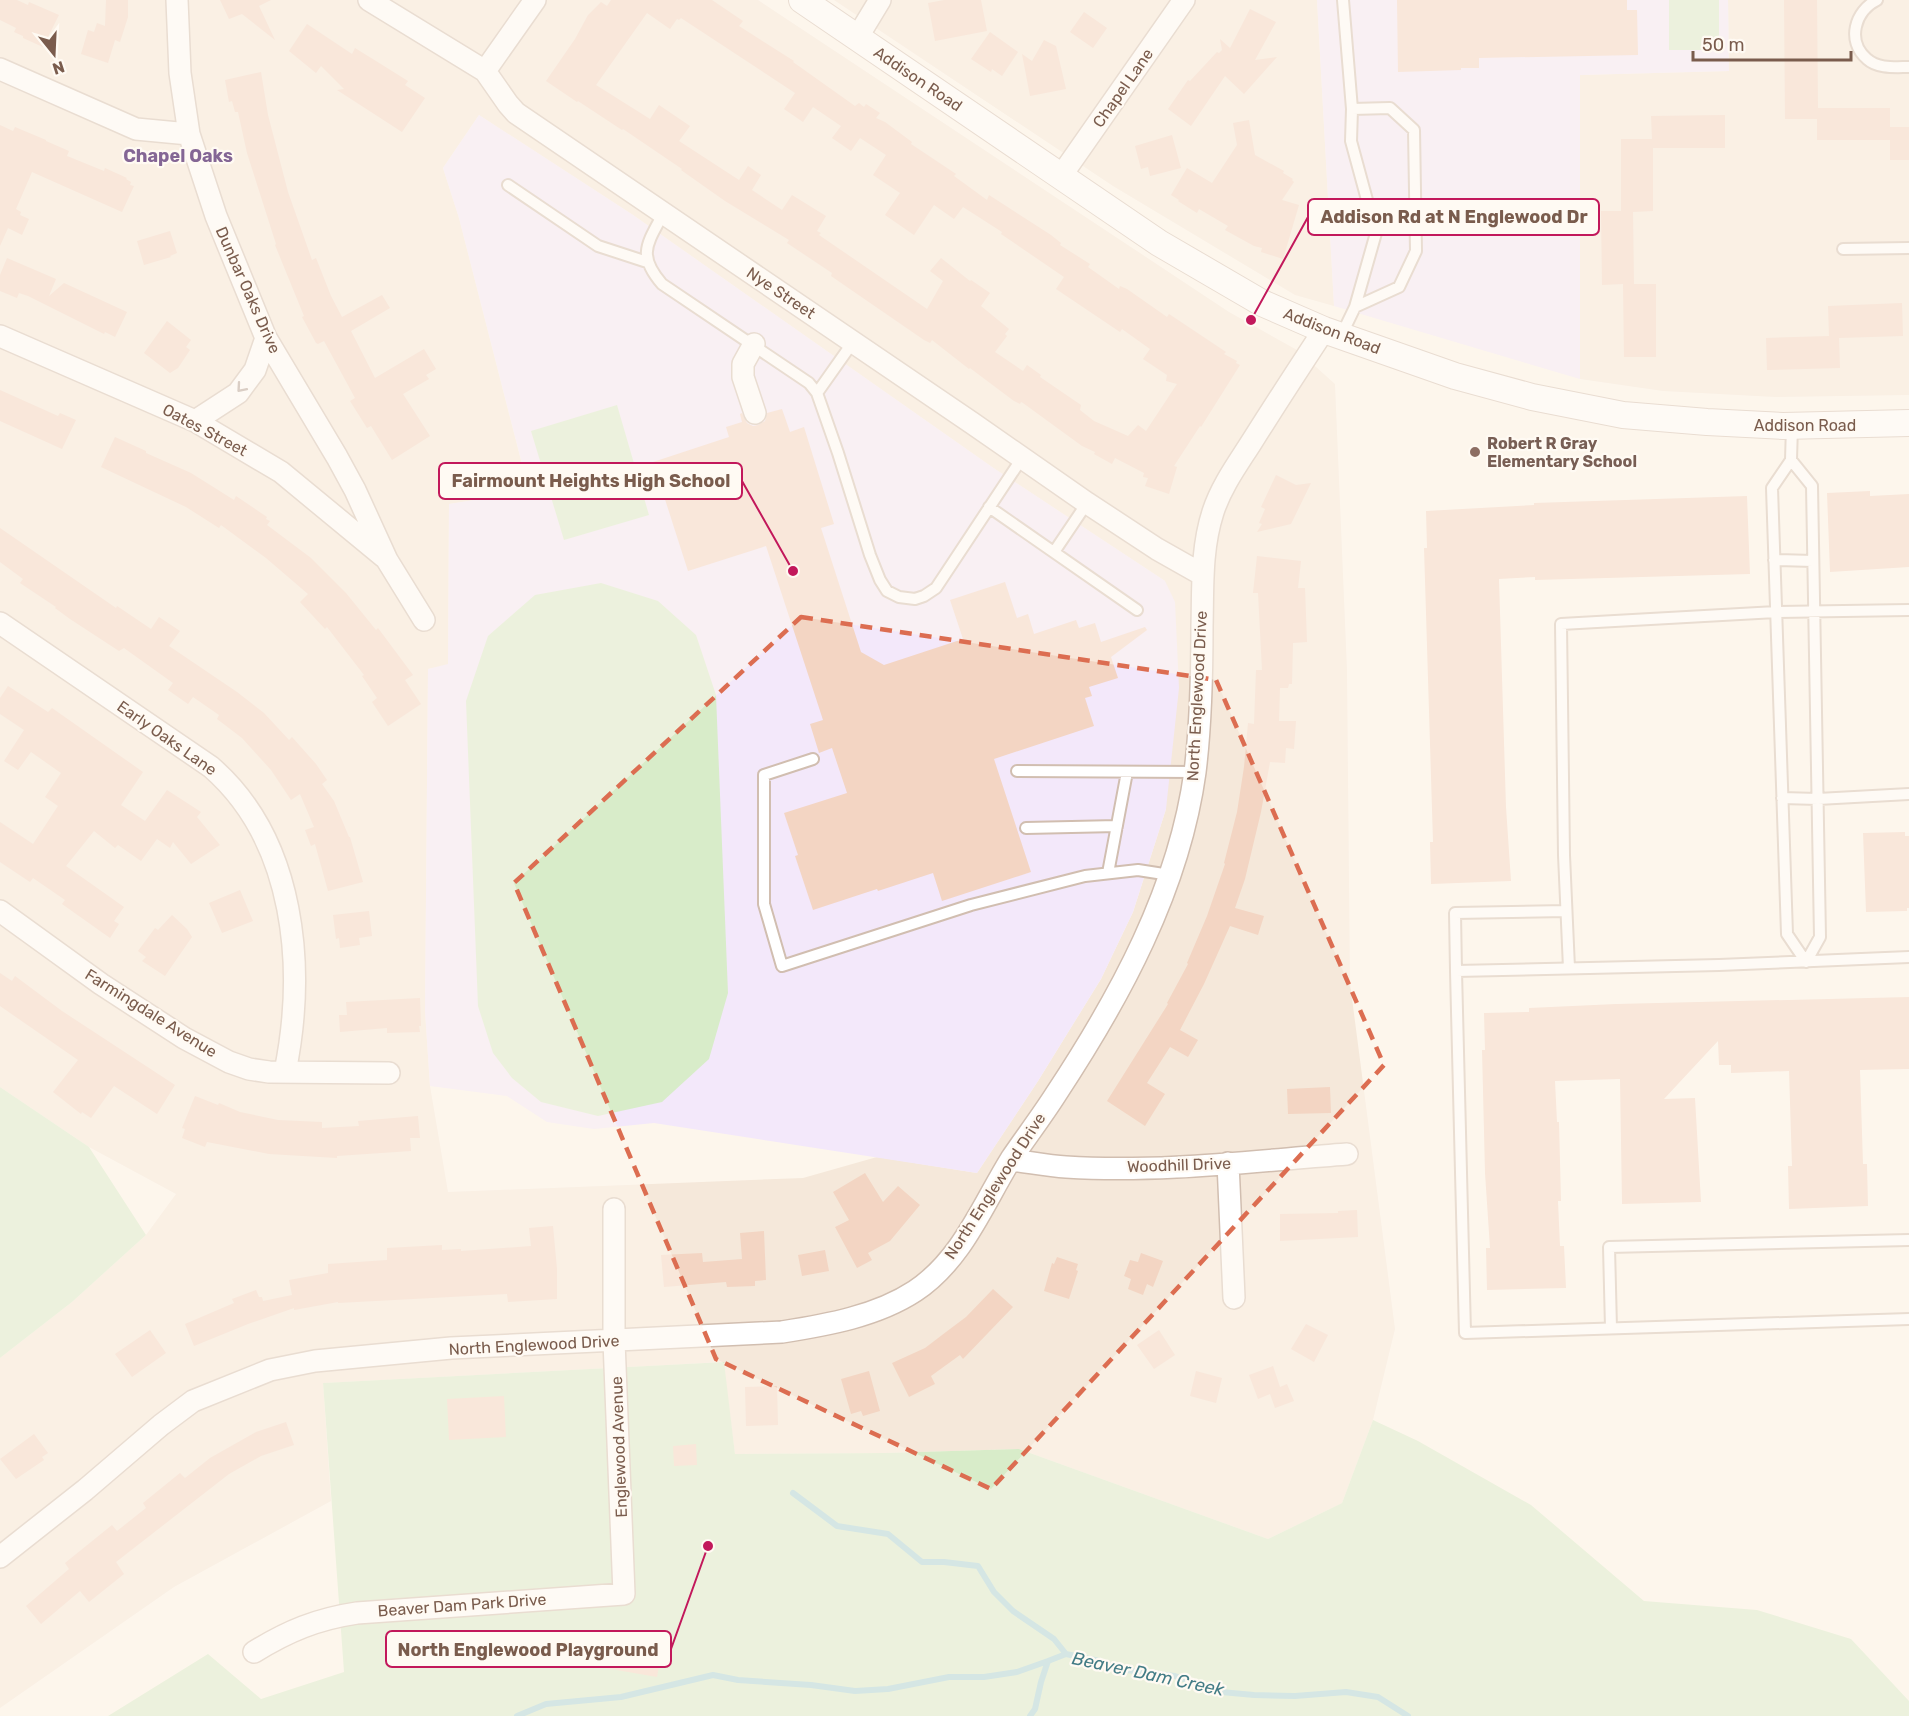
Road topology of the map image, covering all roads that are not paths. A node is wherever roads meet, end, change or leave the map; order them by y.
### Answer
1 (177, 0) edge
2 (369, 0) edge
3 (535, 0) edge
4 (802, 0) edge
5 (880, 0) edge
6 (1184, 0) edge
7 (1343, 0) edge
8 (1877, 0) edge
9 (857, 38) junction
10 (1909, 67) edge
11 (0, 69) edge
12 (485, 70) junction
13 (1352, 109) junction
14 (189, 134) junction
15 (1061, 176) junction
16 (508, 185) dead end
17 (663, 214) junction
18 (1909, 248) edge
19 (1843, 249) dead end
20 (647, 262) junction
21 (1355, 307) junction
22 (1332, 333) junction
23 (0, 336) edge
24 (266, 338) junction
25 (853, 342) junction
26 (754, 344) junction
27 (817, 393) junction
28 (755, 413) dead end
29 (195, 421) junction
30 (1909, 423) edge
31 (1792, 426) junction
32 (1022, 458) junction
33 (1791, 460) junction
34 (1087, 503) junction
35 (989, 507) junction
36 (1054, 552) junction
37 (387, 560) junction
38 (1774, 560) junction
39 (1814, 561) junction
40 (1203, 575) junction
41 (1137, 610) dead end
42 (1909, 610) edge
43 (1814, 611) junction
44 (1776, 612) junction
45 (424, 620) dead end
46 (0, 623) edge
47 (813, 759) dead end
48 (1017, 771) dead end
49 (1127, 772) junction
50 (1195, 772) junction
51 (1909, 794) edge
52 (1782, 798) junction
53 (1818, 799) junction
54 (1117, 826) junction
55 (1026, 828) dead end
56 (1108, 873) junction
57 (1170, 875) junction
58 (0, 911) edge
59 (1566, 911) junction
60 (1909, 957) edge
61 (1806, 962) junction
62 (1569, 968) junction
63 (1456, 971) junction
64 (285, 1072) junction
65 (389, 1073) dead end
66 (1347, 1154) dead end
67 (1011, 1160) junction
68 (1228, 1163) junction
69 (614, 1209) dead end
70 (1909, 1240) edge
71 (1234, 1298) dead end
72 (1909, 1319) edge
73 (1611, 1328) junction
74 (614, 1341) junction
75 (623, 1540) joint
76 (0, 1557) edge
77 (254, 1652) dead end

1 - 14 street, Dunbar Oaks Drive
2 - 12 street, Nye Street
3 - 12 street
4 - 9 street, Addison Road
5 - 9 street
6 - 15 street, Chapel Lane
7 - 13 lane
8 - 10 lane
9 - 15 street, Addison Road
11 - 14 street
12 - 17 street, Nye Street
13 - 21 lane
13 - 21 lane
14 - 24 street, Dunbar Oaks Drive
15 - 22 street, Addison Road
16 - 20 lane
17 - 20 lane
17 - 25 street, Nye Street
18 - 19 lane
20 - 26 lane
21 - 22 lane
22 - 31 street, Addison Road
22 - 40 street, North Englewood Drive
23 - 29 street, Oates Street
24 -> 29 street
24 - 37 street, Dunbar Oaks Drive
25 - 27 lane
25 - 32 street, Nye Street
26 - 27 lane
26 - 28 street
27 - 35 lane
29 - 37 street, Oates Street
30 - 31 street, Addison Road
31 - 33 lane
32 - 34 street, Nye Street
32 - 35 lane
33 - 38 lane
33 - 39 lane
34 - 36 lane
34 - 40 street, Nye Street
35 - 36 lane
36 - 41 lane
37 - 45 street, Dunbar Oaks Drive
38 - 39 lane
38 - 44 lane
39 - 43 lane
40 - 50 street, North Englewood Drive
42 - 43 lane
43 - 44 lane
43 - 53 lane
44 - 52 lane
44 - 59 lane
46 - 64 street, Early Oaks Lane
47 - 56 lane
48 - 49 lane
49 - 50 lane
49 - 54 lane
50 - 57 street, North Englewood Drive
51 - 53 lane
52 - 53 lane
52 - 61 lane
53 - 61 lane
54 - 55 lane
54 - 56 lane
56 - 57 lane
57 - 67 street, North Englewood Drive
58 - 64 street, Farmingdale Avenue
59 - 62 lane
59 - 63 lane
60 - 61 lane
61 - 62 lane
62 - 63 lane
63 - 73 lane
64 - 65 street, Farmingdale Avenue
66 - 68 street, Woodhill Drive
67 - 68 street, Woodhill Drive
67 - 74 street, North Englewood Drive
68 - 71 street
69 - 74 street, Englewood Avenue
70 - 73 lane
72 - 73 lane
74 - 75 street, Englewood Avenue
74 - 76 street, North Englewood Drive
75 - 77 street, Beaver Dam Park Drive

